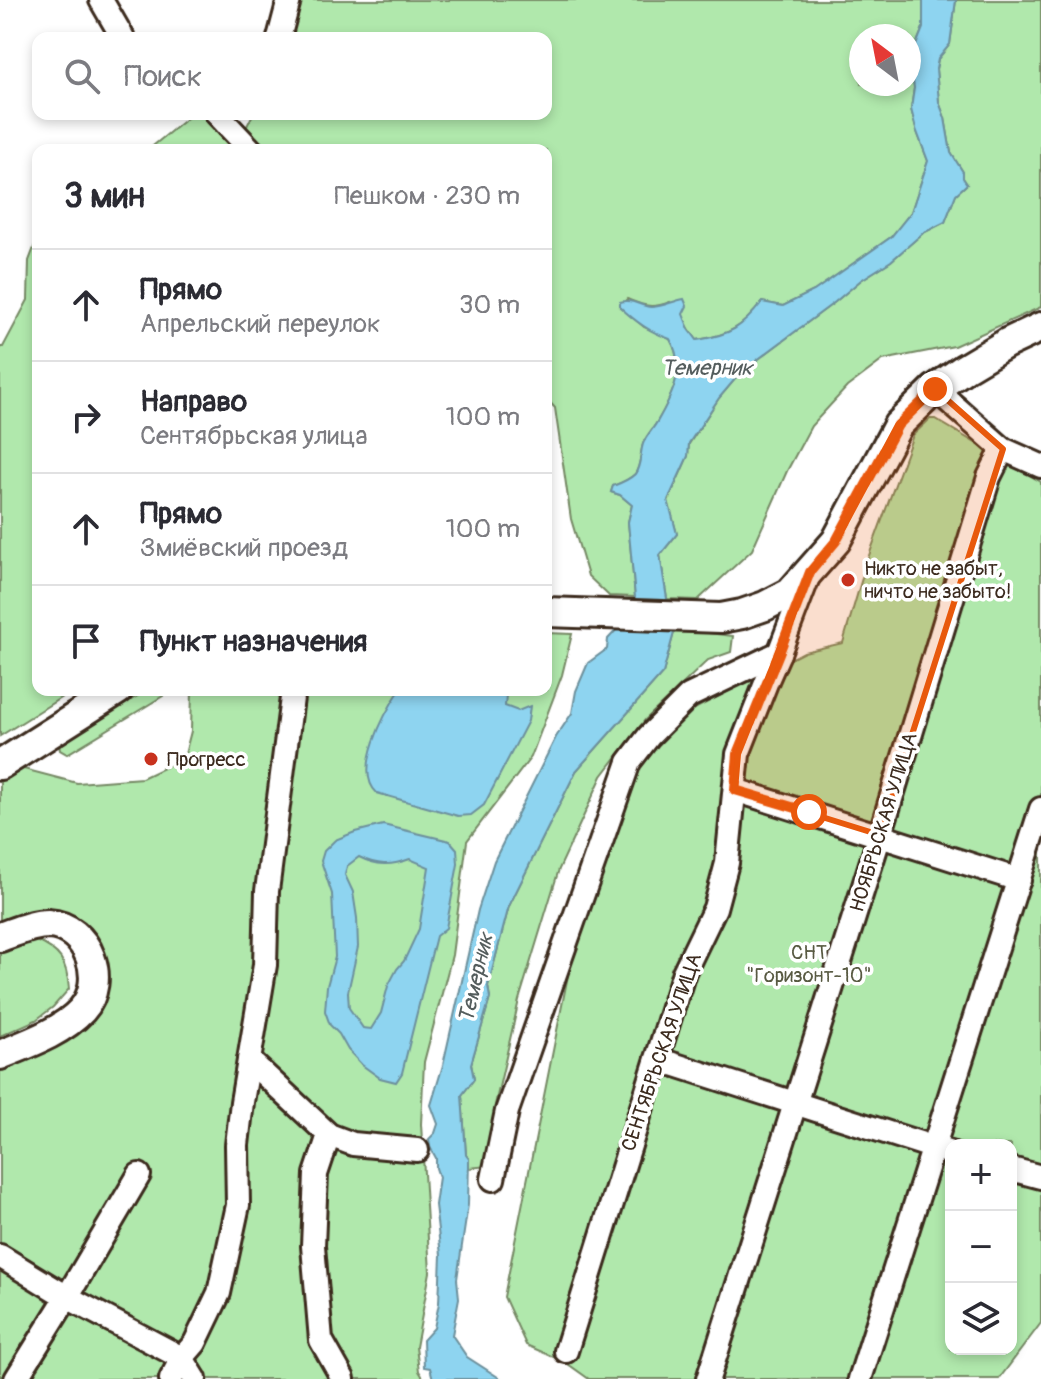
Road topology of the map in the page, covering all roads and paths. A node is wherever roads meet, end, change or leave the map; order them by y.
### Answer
1 (101, 0) edge
2 (289, 0) edge
3 (120, 32) edge
4 (281, 32) edge
5 (240, 123) edge
6 (249, 144) edge
7 (1041, 327) edge
8 (935, 389) junction
9 (1003, 449) junction
10 (1041, 466) edge
11 (810, 572) junction
12 (552, 612) edge
13 (779, 653) junction
14 (109, 696) edge
15 (292, 696) edge
16 (0, 765) edge
17 (735, 790) junction
18 (1041, 809) edge
19 (880, 835) junction
20 (1019, 880) junction
21 (0, 937) edge
22 (0, 1055) edge
23 (657, 1059) junction
24 (249, 1060) junction
25 (796, 1103) junction
26 (329, 1135) junction
27 (417, 1150) dead end
28 (942, 1150) edge
29 (1017, 1171) edge
30 (139, 1175) dead end
31 (1041, 1177) edge
32 (493, 1179) dead end
33 (0, 1256) edge
34 (67, 1297) junction
35 (566, 1351) dead end
36 (182, 1358) junction
37 (16, 1379) edge
38 (171, 1379) edge
39 (195, 1379) edge
40 (343, 1379) edge
41 (708, 1379) edge
42 (860, 1379) edge

1 - 3 street
2 - 4 street
5 - 6 street
7 - 8 main road
8 - 9 street
8 - 11 main road
9 - 10 street
9 - 19 street, НОЯБРЬСКАЯ УЛИЦА
11 - 12 main road
11 - 13 street, СЕНТЯБРЬСКАЯ УЛИЦА
13 - 17 street, СЕНТЯБРЬСКАЯ УЛИЦА
13 - 32 street
14 - 16 main road
15 - 24 street
17 - 19 street
17 - 23 street, СЕНТЯБРЬСКАЯ УЛИЦА
18 - 20 street
19 - 20 street
19 - 25 street, НОЯБРЬСКАЯ УЛИЦА
20 - 28 street
21 - 22 main road
23 - 25 street
23 - 35 street, СЕНТЯБРЬСКАЯ УЛИЦА
24 - 26 street
24 - 36 street
25 - 28 street
25 - 41 street, НОЯБРЬСКАЯ УЛИЦА
26 - 27 street
26 - 40 street
28 - 42 street
29 - 31 street
30 - 34 street
33 - 34 street
34 - 36 street
34 - 37 street
36 - 38 street
36 - 39 street

